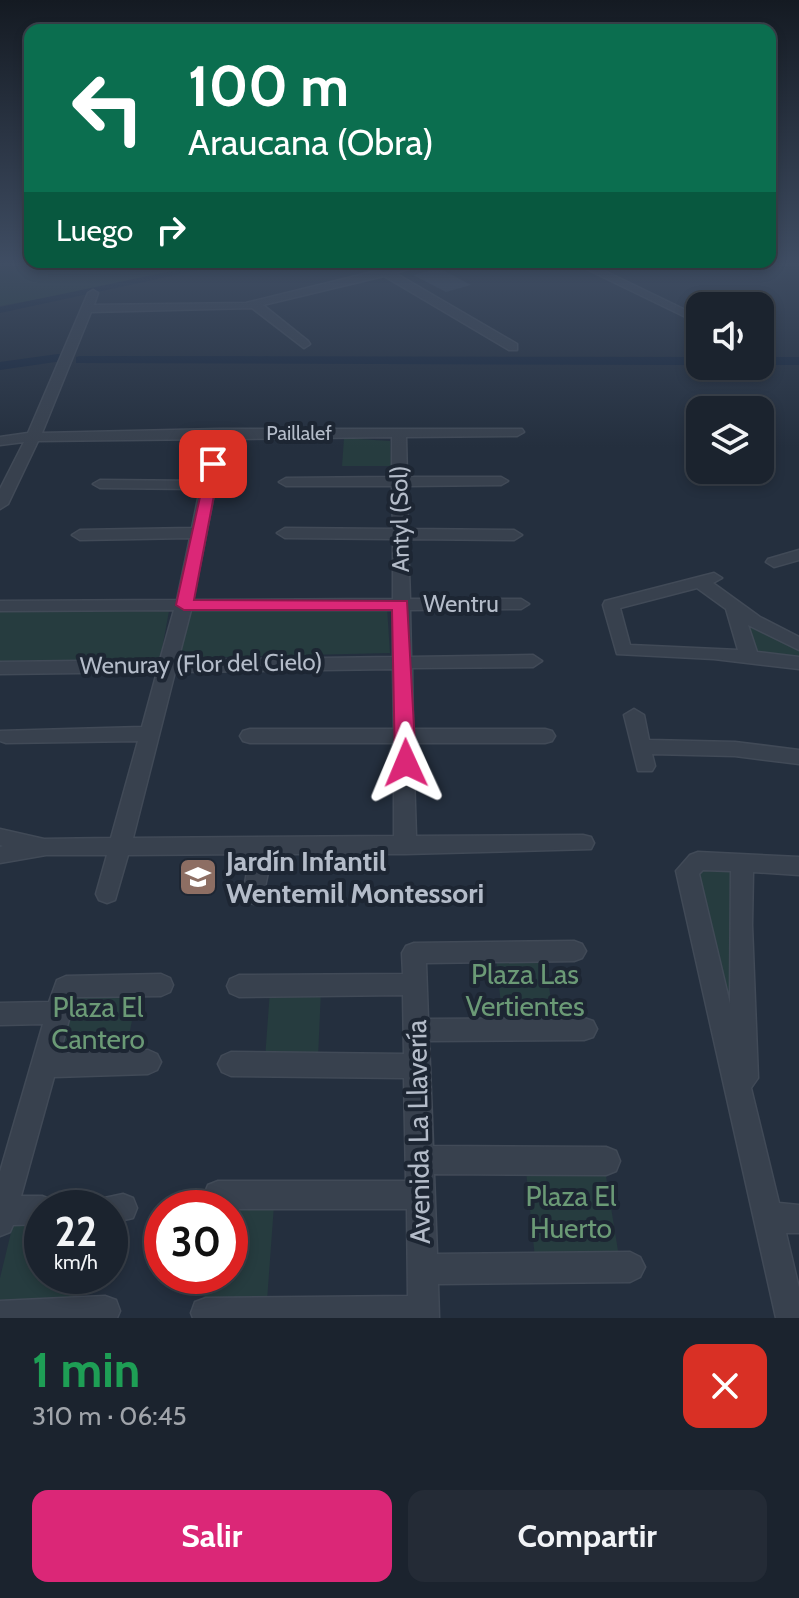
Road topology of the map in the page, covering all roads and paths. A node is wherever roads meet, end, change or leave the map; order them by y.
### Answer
1 (80, 324) edge
2 (278, 324) edge
3 (473, 324) edge
4 (304, 344) dead end
5 (513, 347) dead end
6 (399, 432) junction
7 (517, 432) dead end
8 (219, 433) junction
9 (33, 437) junction
10 (0, 441) edge
11 (400, 481) junction
12 (501, 481) dead end
13 (286, 482) dead end
14 (100, 484) dead end
15 (209, 485) junction
16 (0, 504) edge
17 (198, 533) junction
18 (285, 533) dead end
19 (401, 534) junction
20 (80, 535) dead end
21 (514, 535) dead end
22 (799, 555) edge
23 (774, 562) dead end
24 (521, 604) dead end
25 (184, 605) junction
26 (401, 605) junction
27 (0, 606) edge
28 (734, 608) junction
29 (799, 644) edge
30 (749, 656) junction
31 (533, 661) dead end
32 (402, 662) junction
33 (799, 663) edge
34 (169, 664) junction
35 (0, 668) edge
36 (634, 715) dead end
37 (150, 734) junction
38 (406, 735) junction
39 (6, 736) dead end
40 (250, 736) dead end
41 (545, 736) dead end
42 (799, 757) edge
43 (0, 837) edge
44 (583, 843) dead end
45 (405, 846) junction
46 (46, 847) junction
47 (120, 847) junction
48 (262, 848) junction
49 (0, 855) edge
50 (742, 862) junction
51 (799, 866) edge
52 (107, 894) dead end
53 (254, 895) dead end
54 (574, 951) dead end
55 (415, 984) junction
56 (161, 985) dead end
57 (239, 986) dead end
58 (58, 1013) junction
59 (0, 1014) edge
60 (584, 1029) dead end
61 (416, 1030) junction
62 (148, 1062) dead end
63 (231, 1064) dead end
64 (45, 1065) junction
65 (416, 1066) junction
66 (749, 1132) junction
67 (418, 1160) junction
68 (606, 1161) dead end
69 (248, 1195) edge
70 (419, 1195) junction
71 (24, 1213) edge
72 (1, 1217) edge
73 (768, 1217) junction
74 (799, 1219) edge
75 (630, 1267) dead end
76 (421, 1269) junction
77 (105, 1311) dead end
78 (206, 1313) dead end
79 (0, 1316) edge
80 (421, 1316) edge
81 (791, 1318) edge

1 - 9 street
2 - 4 street
3 - 5 street
6 - 7 street, Paillalef
6 - 8 street, Paillalef
6 - 11 street, Antyl (Sol)
8 - 9 street, Paillalef
8 - 15 street
9 - 10 street, Paillalef
9 - 16 street
11 - 12 street
11 - 13 street
11 - 19 street, Antyl (Sol)
14 - 15 street
15 - 17 street
17 - 20 street
17 - 25 street
18 - 19 street
19 - 21 street
19 - 26 street, Antyl (Sol)
22 - 23 street
24 - 26 street, Wentru
25 - 26 street, Wentru
25 - 27 street, Wentru
25 - 34 street
26 - 32 street, Antyl (Sol)
28 - 29 street
28 - 30 street
28 - 30 street
30 - 33 street
31 - 32 street, Wenuray (Flor del Cielo)
32 - 34 street, Wenuray (Flor del Cielo)
32 - 38 street, Antyl (Sol)
34 - 35 street, Wenuray (Flor del Cielo)
34 - 37 street
36 - 42 street
37 - 39 street
37 - 47 street
38 - 40 street
38 - 41 street
38 - 45 street, Antyl (Sol)
43 - 46 street
44 - 45 street
45 - 48 street
46 - 47 street
46 - 49 street
47 - 48 street
47 - 52 street
48 - 53 street
50 - 51 street
50 - 66 street
50 - 66 street
54 - 55 street, Avenida La Llavería
55 - 57 street
55 - 61 street, Avenida La Llavería
56 - 58 street
58 - 59 street
58 - 64 street
60 - 61 street
61 - 65 street, Avenida La Llavería
62 - 64 street
63 - 65 street
64 - 72 street
65 - 67 street, Avenida La Llavería
66 - 73 street
67 - 68 street
67 - 70 street, Avenida La Llavería
69 - 70 street
70 - 76 street, Avenida La Llavería
71 - 72 street
73 - 74 street
73 - 81 street
75 - 76 street
76 - 80 street, Avenida La Llavería
77 - 79 street
78 - 80 street

